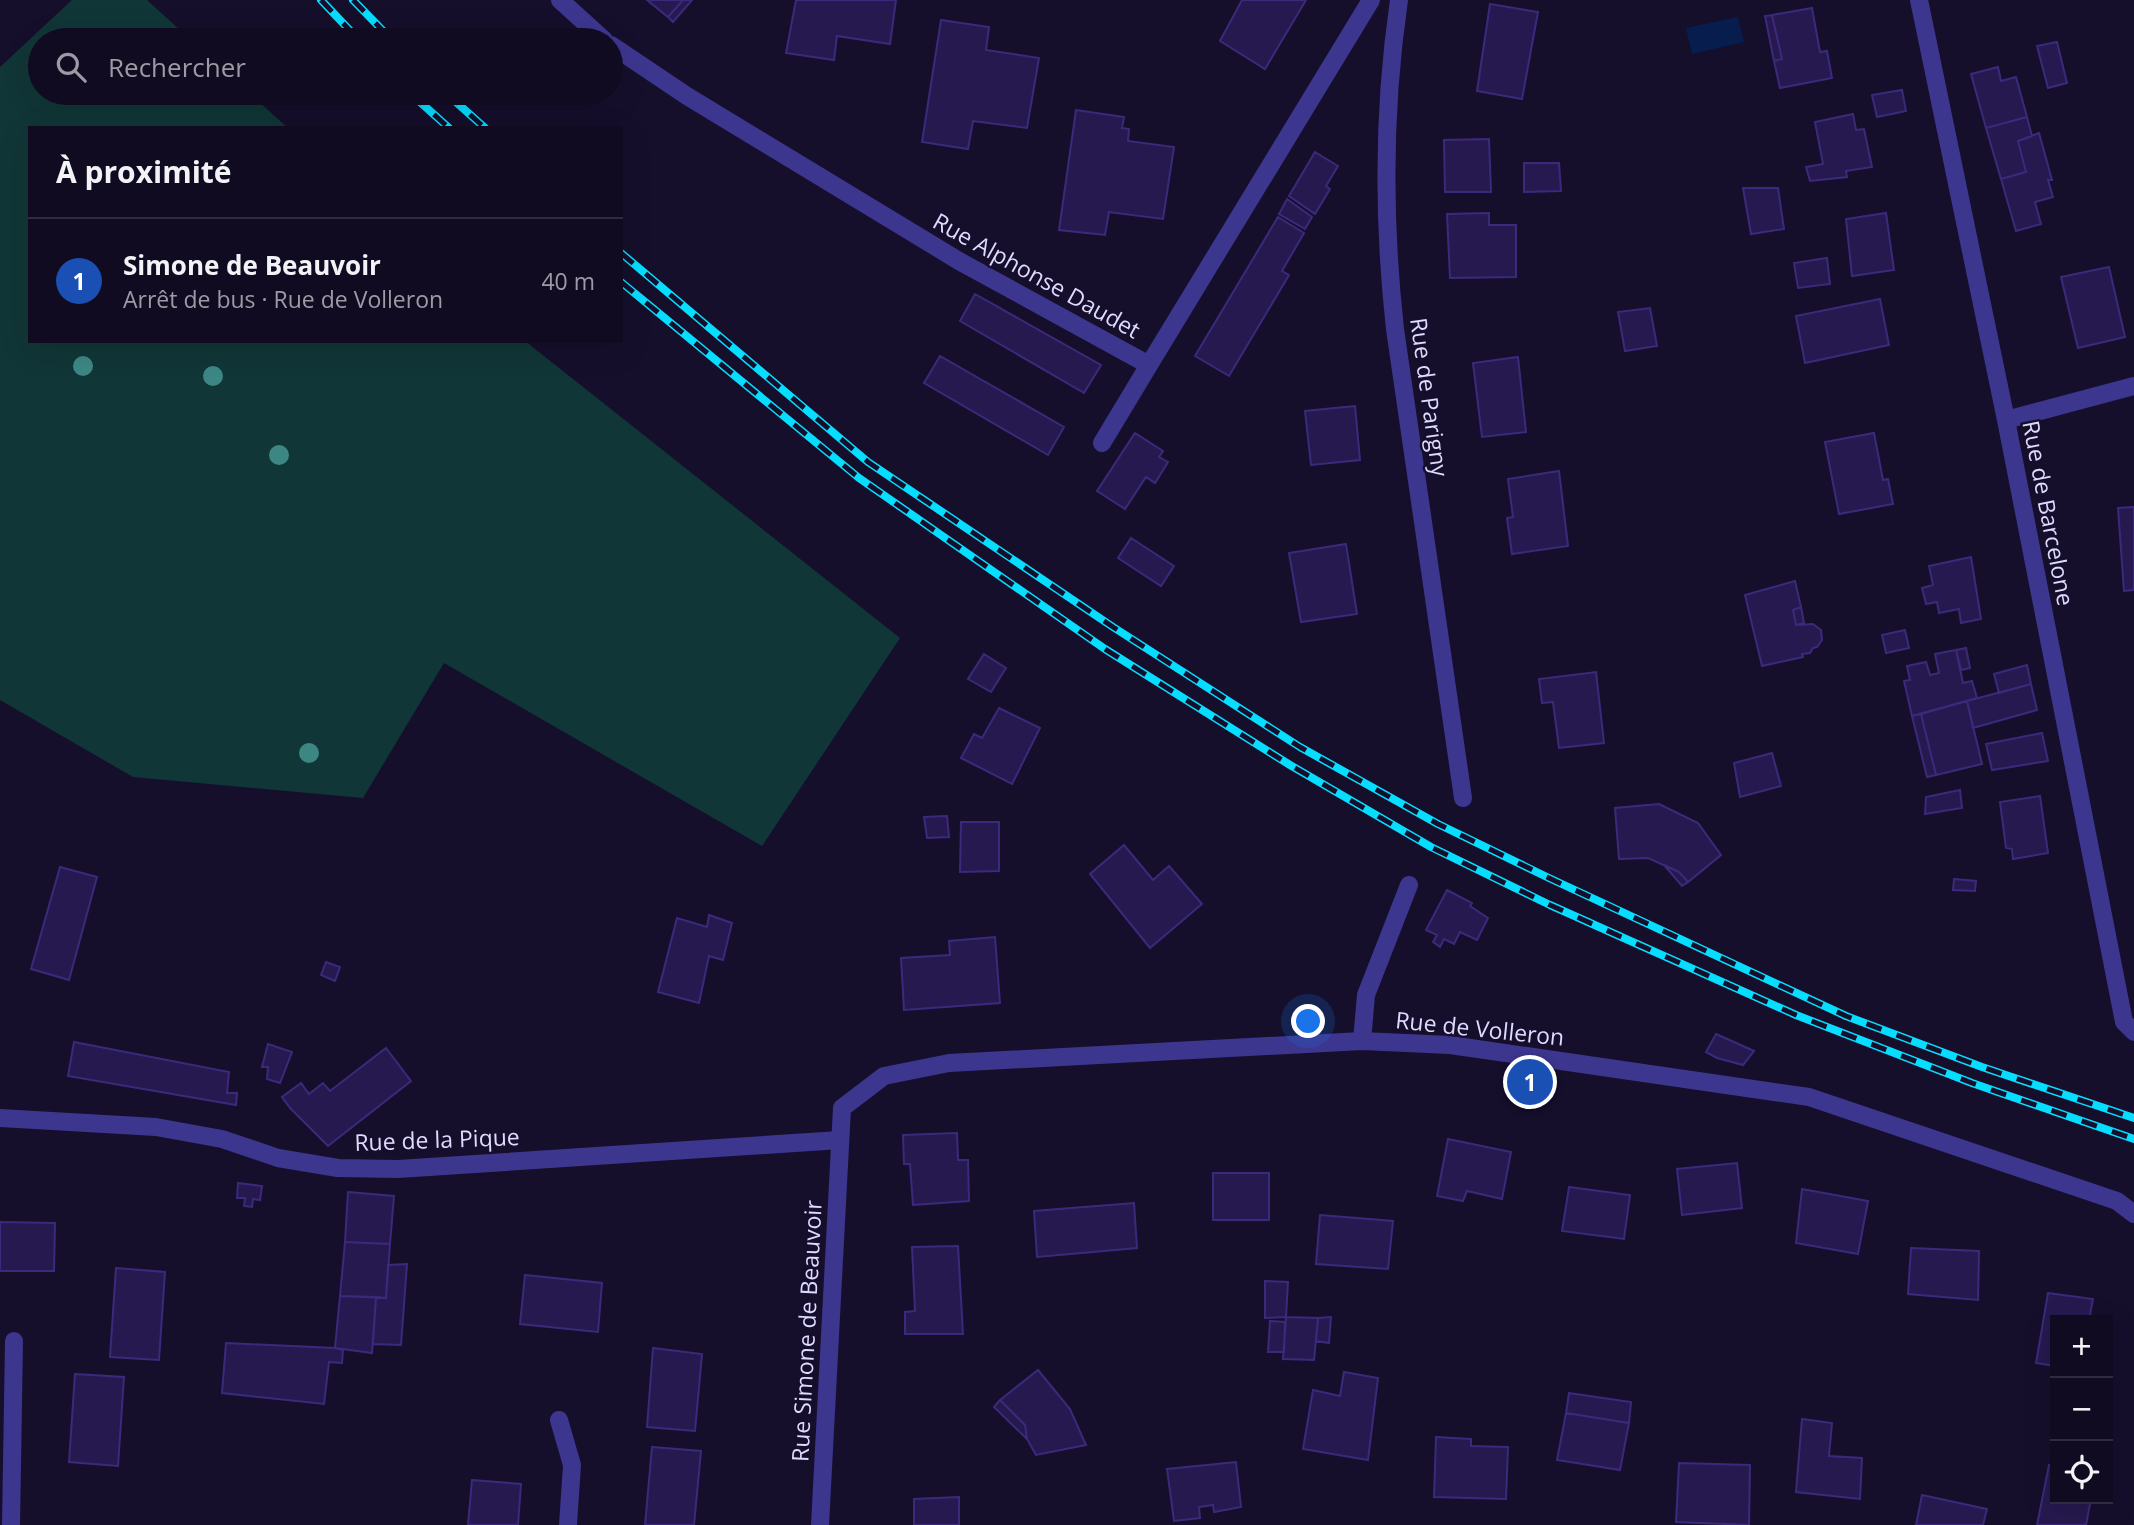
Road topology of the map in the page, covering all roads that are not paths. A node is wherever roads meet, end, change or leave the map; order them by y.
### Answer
1 (561, 0) edge
2 (1371, 0) edge
3 (1399, 0) edge
4 (1919, 0) edge
5 (591, 28) edge
6 (623, 53) edge
7 (1149, 365) junction
8 (2134, 386) edge
9 (2006, 420) junction
10 (1102, 443) dead end
11 (1463, 799) dead end
12 (1409, 885) dead end
13 (2134, 1032) edge
14 (1362, 1041) junction
15 (0, 1118) edge
16 (840, 1140) junction
17 (2134, 1214) edge
18 (14, 1341) dead end
19 (559, 1420) dead end
20 (11, 1525) edge
21 (568, 1525) edge
22 (820, 1525) edge

1 - 5 street
2 - 7 street, Rue Alphonse Daudet
3 - 11 street, Rue de Parigny
4 - 9 street, Rue de Barcelone
6 - 7 street, Rue Alphonse Daudet
7 - 10 street
8 - 9 street
9 - 13 street, Rue de Barcelone
12 - 14 street
14 - 16 street, Rue de Volleron
14 - 17 street, Rue de Volleron
15 - 16 street, Rue de la Pique
16 - 22 street, Rue Simone de Beauvoir
18 - 20 street
19 - 21 street

